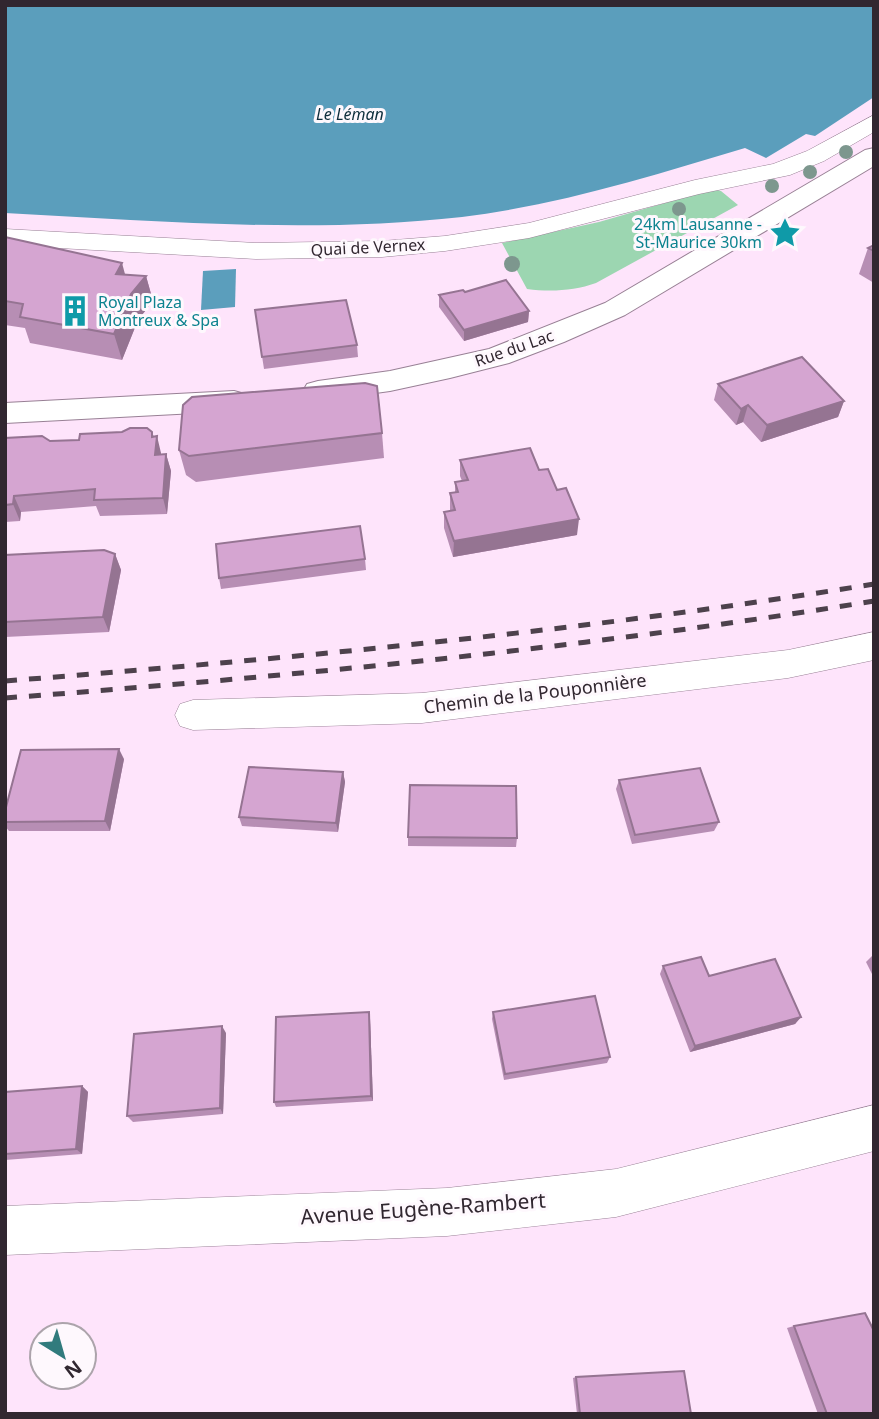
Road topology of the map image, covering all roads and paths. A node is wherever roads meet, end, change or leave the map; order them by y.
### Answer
1 (874, 122) edge
2 (874, 155) edge
3 (5, 237) edge
4 (294, 394) edge
5 (263, 398) edge
6 (5, 413) edge
7 (874, 646) edge
8 (193, 715) dead end
9 (874, 1128) edge
10 (5, 1231) edge

1 - 3 street, Quai de Vernex
2 - 4 main road, Rue du Lac
5 - 6 main road
7 - 8 street, Chemin de la Pouponnière
9 - 10 street, Avenue Eugène-Rambert

